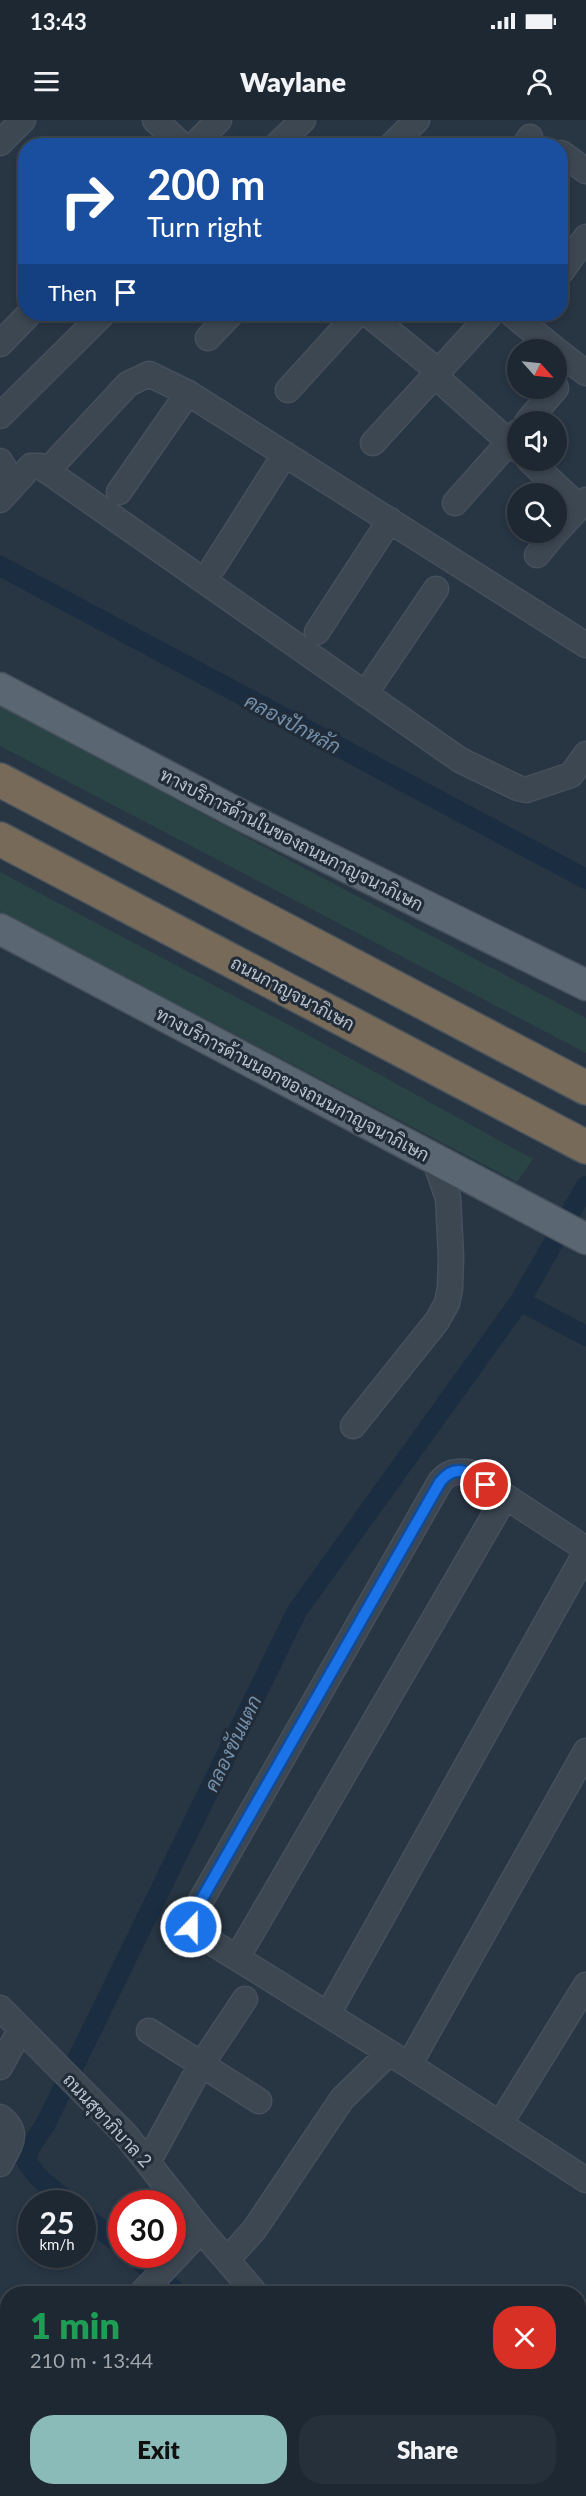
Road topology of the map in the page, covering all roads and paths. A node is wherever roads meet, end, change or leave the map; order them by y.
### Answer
1 (23, 120) edge
2 (155, 120) edge
3 (219, 120) edge
4 (303, 120) edge
5 (417, 120) edge
6 (174, 138) edge
7 (202, 138) edge
8 (284, 138) edge
9 (399, 138) edge
10 (0, 143) edge
11 (568, 158) edge
12 (586, 171) edge
13 (586, 237) edge
14 (568, 262) edge
15 (21, 321) edge
16 (96, 321) edge
17 (224, 321) edge
18 (351, 321) edge
19 (376, 321) edge
20 (484, 321) edge
21 (527, 321) edge
22 (208, 338) dead end
23 (2, 339) edge
24 (545, 339) edge
25 (567, 358) edge
26 (581, 369) edge
27 (436, 373) junction
28 (567, 380) edge
29 (288, 390) dead end
30 (188, 393) junction
31 (547, 399) edge
32 (536, 411) edge
33 (0, 416) edge
34 (507, 435) edge
35 (373, 443) dead end
36 (507, 448) edge
37 (285, 454) junction
38 (0, 461) edge
39 (47, 471) junction
40 (543, 471) edge
41 (7, 492) edge
42 (119, 492) dead end
43 (455, 503) dead end
44 (583, 503) edge
45 (390, 520) junction
46 (567, 520) edge
47 (547, 543) edge
48 (537, 555) dead end
49 (214, 566) dead end
50 (436, 590) dead end
51 (317, 632) dead end
52 (586, 645) edge
53 (0, 688) edge
54 (365, 694) junction
55 (586, 754) edge
56 (0, 780) edge
57 (0, 839) edge
58 (0, 929) edge
59 (586, 985) edge
60 (583, 1087) edge
61 (586, 1147) edge
62 (435, 1161) junction
63 (586, 1239) edge
64 (353, 1426) dead end
65 (505, 1497) junction
66 (586, 1550) edge
67 (586, 1751) edge
68 (237, 1958) junction
69 (586, 1985) edge
70 (245, 1999) dead end
71 (0, 2008) edge
72 (328, 2014) junction
73 (21, 2029) junction
74 (149, 2031) dead end
75 (389, 2053) junction
76 (201, 2065) junction
77 (409, 2065) junction
78 (0, 2067) edge
79 (259, 2101) dead end
80 (0, 2117) edge
81 (500, 2124) junction
82 (148, 2162) junction
83 (0, 2164) edge
84 (586, 2180) edge
85 (201, 2230) junction
86 (227, 2260) junction
87 (148, 2286) edge
88 (249, 2286) edge

1 - 10 street
2 - 6 street
3 - 7 street
4 - 8 street
5 - 9 street
11 - 12 street
13 - 14 street
15 - 23 street
16 - 33 street
17 - 22 street
18 - 29 street
19 - 27 street
20 - 27 street
21 - 24 street
25 - 26 street
26 - 28 street
27 - 34 street
27 - 35 street
30 - 37 street
30 - 39 street
30 - 42 street
31 - 32 street
36 - 43 street
37 - 45 street
37 - 49 street
38 - 41 street
39 - 41 street
39 - 54 street
40 - 44 street
44 - 46 street
45 - 51 street
45 - 52 street
47 - 48 street
50 - 54 street
53 - 59 main road, ทางบริการด้านในของถนนกาญจนาภิเษก
54 - 55 street
56 - 60 highway
57 - 61 highway, ถนนกาญจนาภิเษก
58 - 62 main road, ทางบริการด้านนอกของถนนกาญจนาภิเษก
62 - 63 main road, ทางบริการด้านนอกของถนนกาญจนาภิเษก
62 - 64 street
65 - 66 street
65 - 68 street
65 - 68 street
66 - 72 street
67 - 77 street
68 - 72 street
69 - 81 street
70 - 76 street
71 - 73 street, ถนนสุขาภิบาล 2
72 - 75 street
73 - 78 street
73 - 82 street, ถนนสุขาภิบาล 2
74 - 76 street
75 - 77 street
75 - 86 street
76 - 79 street
76 - 82 street
77 - 81 street
80 - 83 street
81 - 84 street
82 - 85 street, ถนนสุขาภิบาล 2
85 - 86 street, ถนนสุขาภิบาล 2
85 - 87 street
86 - 88 street, ถนนสุขาภิบาล 2

